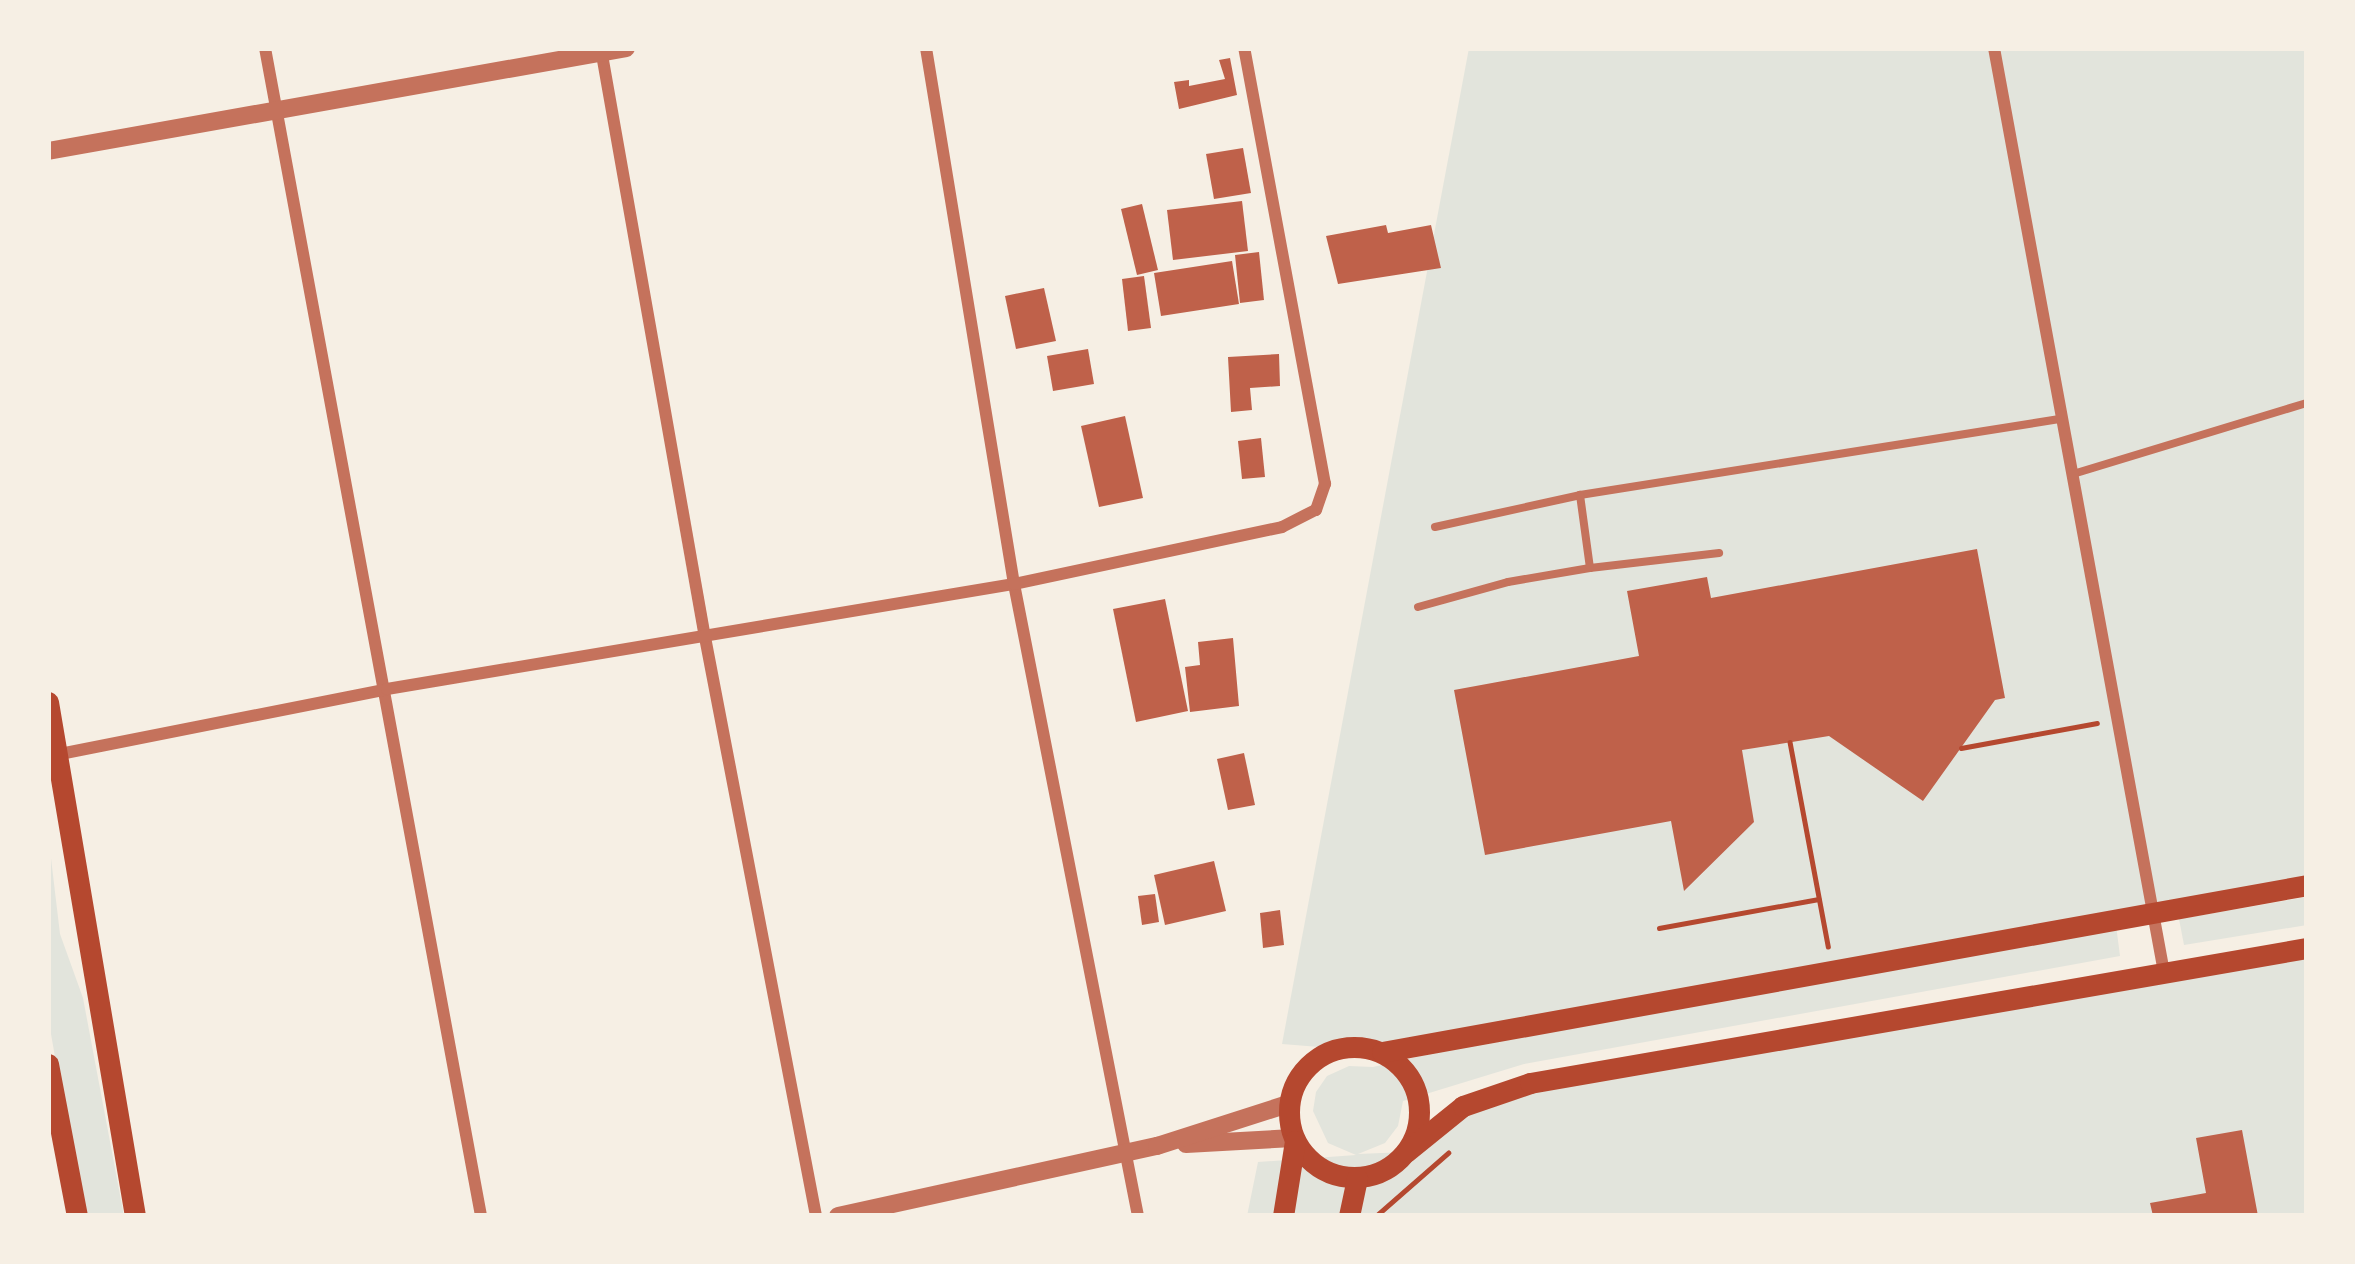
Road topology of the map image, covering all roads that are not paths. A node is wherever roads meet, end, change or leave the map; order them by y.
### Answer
1 (265, 48) edge
2 (626, 48) edge
3 (926, 48) edge
4 (1244, 48) edge
5 (1994, 48) edge
6 (601, 50) edge
7 (277, 112) junction
8 (48, 151) edge
9 (2307, 403) edge
10 (2061, 419) junction
11 (2071, 475) junction
12 (1580, 496) junction
13 (1435, 527) dead end
14 (1719, 553) dead end
15 (1590, 568) junction
16 (1014, 584) junction
17 (1418, 607) dead end
18 (704, 632) junction
19 (387, 689) junction
20 (48, 702) edge
21 (53, 756) edge
22 (2307, 885) edge
23 (2152, 913) junction
24 (2307, 949) edge
25 (2164, 973) junction
26 (1382, 1052) junction
27 (48, 1064) edge
28 (1288, 1104) junction
29 (1294, 1140) junction
30 (1157, 1146) junction
31 (1125, 1152) junction
32 (1406, 1152) junction
33 (1357, 1178) junction
34 (77, 1216) edge
35 (135, 1216) edge
36 (481, 1216) edge
37 (816, 1216) edge
38 (838, 1216) edge
39 (1138, 1216) edge
40 (1283, 1216) edge
41 (1349, 1216) edge

1 - 7 street
2 - 6 street
3 - 16 street
4 - 16 street
5 - 10 street
6 - 7 street
6 - 18 street
7 - 8 street
7 - 19 street
9 - 11 lane
10 - 11 street
10 - 12 lane
11 - 23 street
12 - 13 lane
12 - 15 lane
14 - 15 lane
15 - 17 lane
16 - 18 street
16 - 31 street
18 - 19 street
18 - 37 street
19 - 21 street
19 - 36 street
20 - 21 main road
21 - 35 main road
22 - 23 main road
23 - 25 street
23 - 26 main road
24 - 25 main road
25 - 32 main road
26 - 28 main road
26 - 32 main road
27 - 34 main road
28 - 29 main road
28 - 30 street
29 - 30 street
29 - 33 main road
29 - 40 main road
30 - 31 street
31 - 38 street
31 - 39 street
32 - 33 main road
33 - 41 main road

